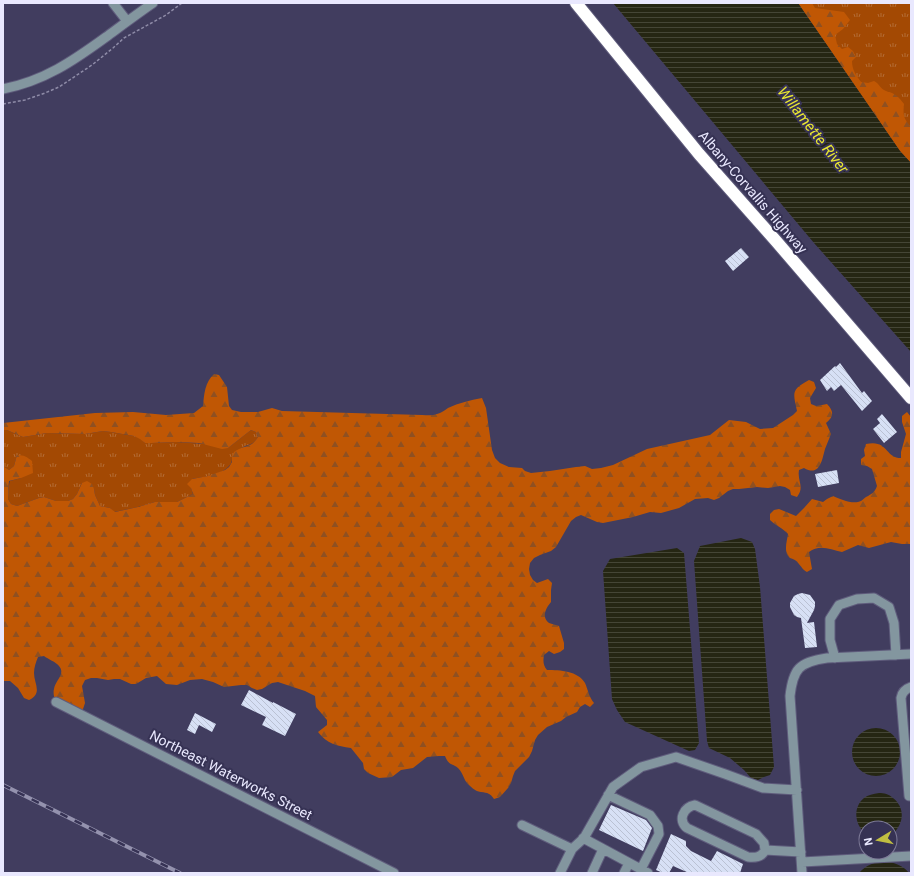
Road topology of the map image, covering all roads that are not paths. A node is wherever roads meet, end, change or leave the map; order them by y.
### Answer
1 (113, 3) edge
2 (153, 3) edge
3 (576, 3) edge
4 (127, 22) junction
5 (3, 89) edge
6 (911, 398) edge
7 (911, 654) edge
8 (896, 655) junction
9 (835, 658) junction
10 (911, 687) edge
11 (56, 702) dead end
12 (797, 790) junction
13 (608, 795) junction
14 (911, 796) edge
15 (522, 825) dead end
16 (583, 838) junction
17 (572, 849) junction
18 (603, 849) junction
19 (766, 850) junction
20 (801, 852) junction
21 (911, 856) edge
22 (802, 862) junction
23 (629, 863) junction
24 (645, 871) edge
25 (394, 873) edge
26 (560, 873) edge
27 (592, 873) edge
28 (624, 873) edge
29 (802, 873) edge

1 - 4 street
2 - 4 street
3 - 6 highway, Albany-Corvallis Highway
4 - 5 street
7 - 8 street
8 - 9 street
8 - 9 street
9 - 12 street
10 - 14 street
11 - 25 street, Northeast Waterworks Street
12 - 13 street
12 - 20 street
13 - 16 street
13 - 24 street
15 - 17 street
16 - 17 street
16 - 18 street
17 - 26 street
18 - 23 street
18 - 27 street
19 - 19 street
19 - 20 street
20 - 22 street
21 - 22 street
22 - 29 street
23 - 24 street
23 - 28 street

